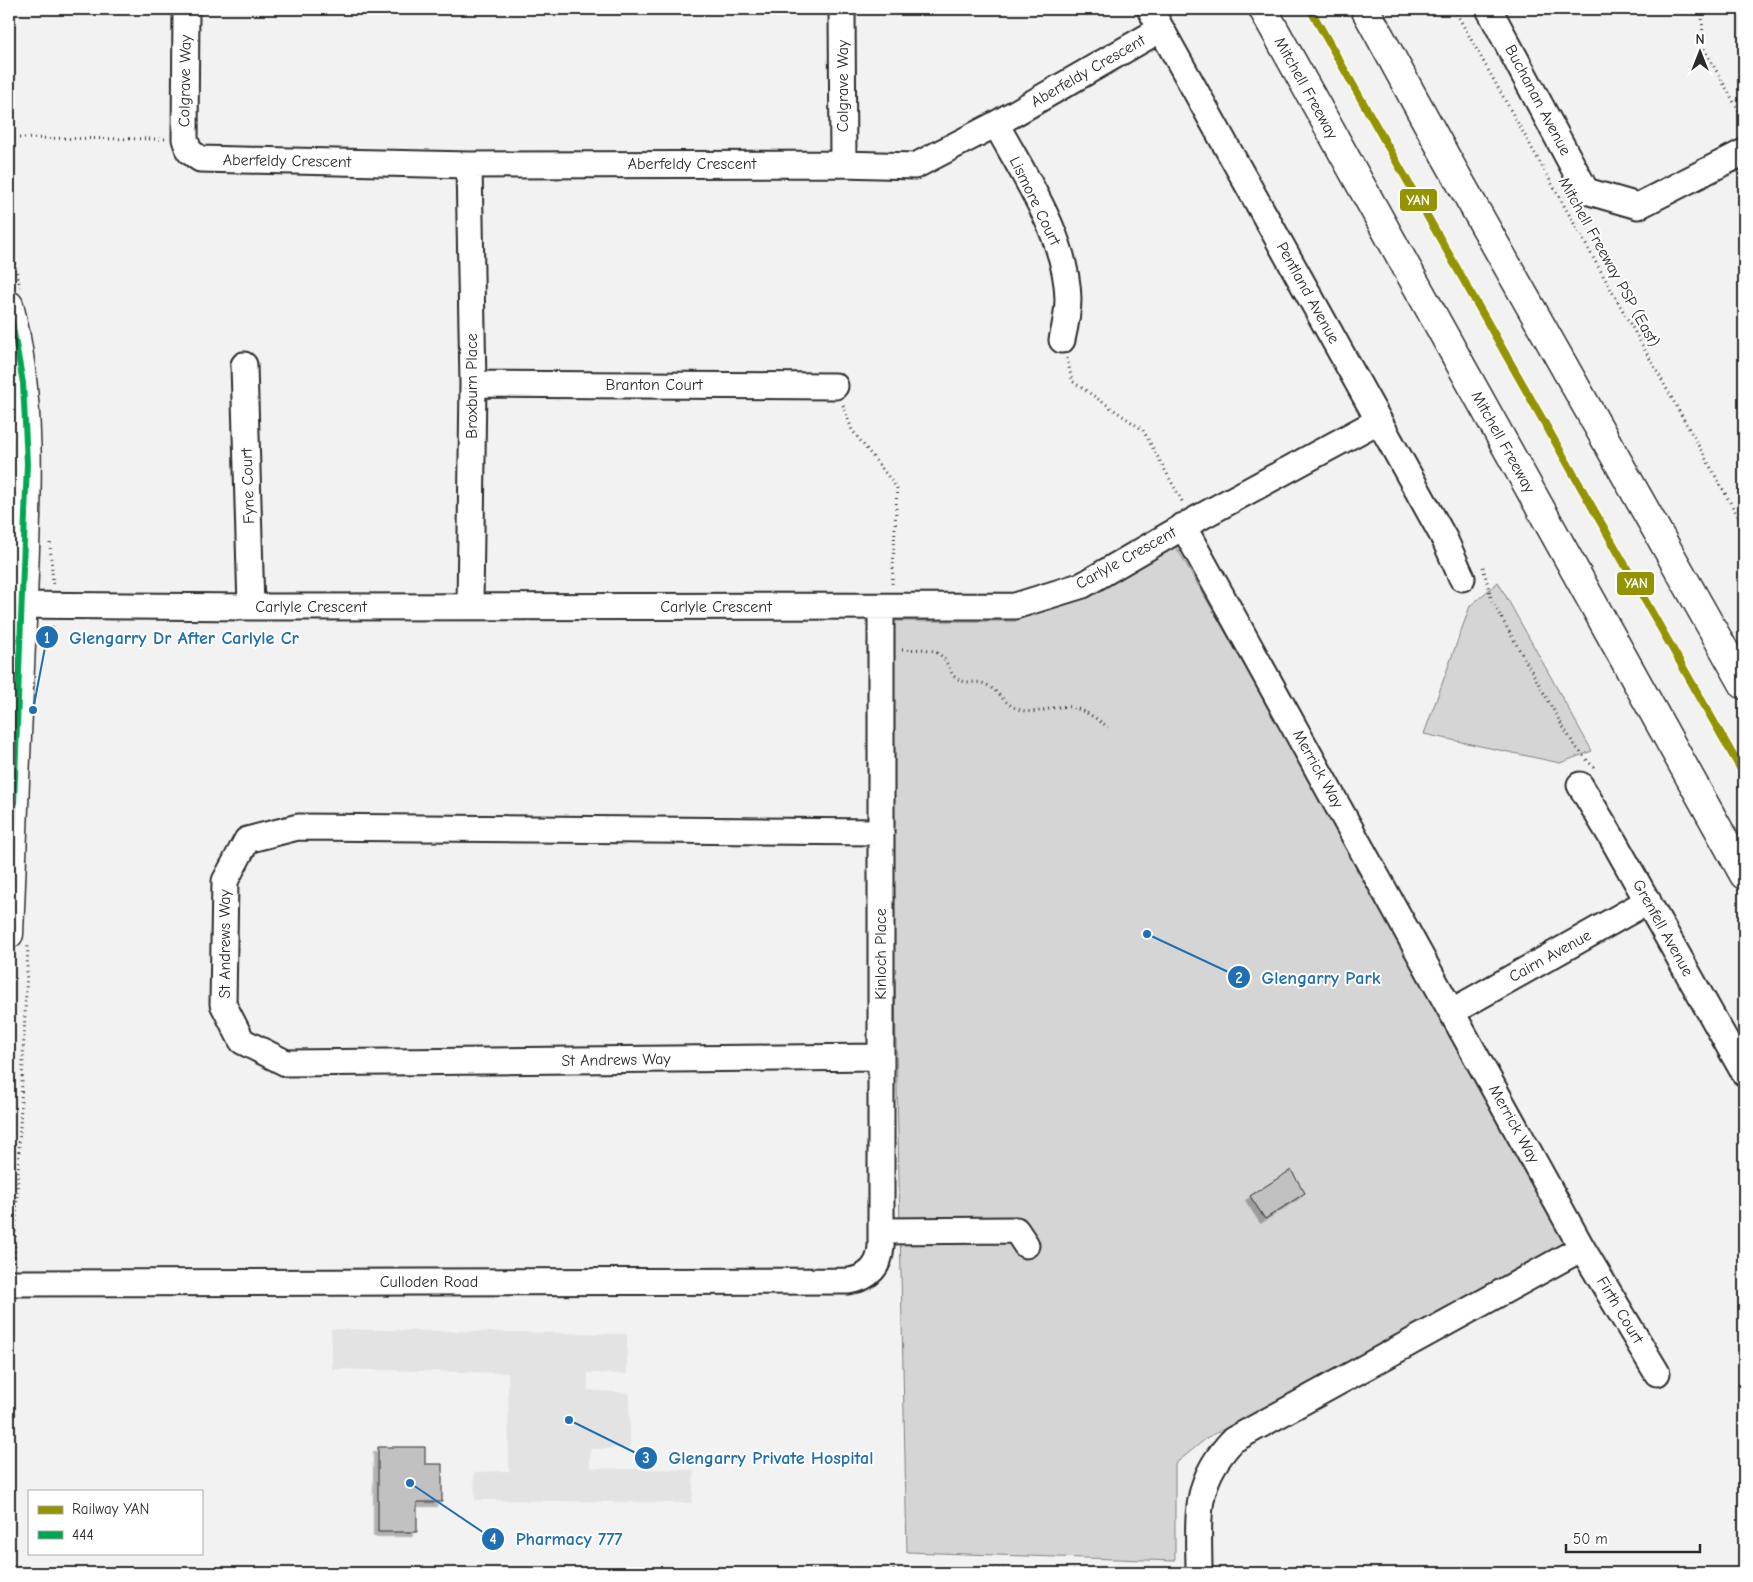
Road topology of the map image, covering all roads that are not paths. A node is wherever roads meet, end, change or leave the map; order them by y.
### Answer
1 (186, 9) edge
2 (842, 9) edge
3 (1263, 9) edge
4 (1365, 9) edge
5 (1489, 9) edge
6 (1156, 19) edge
7 (996, 124) junction
8 (187, 145) joint
9 (1744, 152) edge
10 (843, 164) junction
11 (469, 165) junction
12 (9, 305) edge
13 (1062, 340) road end
14 (244, 365) dead end
15 (473, 384) junction
16 (835, 386) road end
17 (1378, 421) junction
18 (1188, 523) junction
19 (1462, 578) dead end
20 (16, 605) edge
21 (470, 606) junction
22 (251, 607) junction
23 (886, 608) junction
24 (1744, 685) edge
25 (1580, 785) dead end
26 (881, 832) junction
27 (1744, 875) edge
28 (1648, 901) junction
29 (18, 940) edge
30 (1453, 1011) junction
31 (881, 1057) junction
32 (1744, 1072) edge
33 (882, 1231) junction
34 (1026, 1245) dead end
35 (1582, 1248) junction
36 (849, 1281) joint
37 (11, 1283) edge
38 (1657, 1373) dead end
39 (1199, 1573) edge

1 - 8 street, Colgrave Way
2 - 10 street, Colgrave Way
3 - 27 main road, Mitchell Freeway
4 - 24 main road
5 - 9 street, Buchanan Avenue
6 - 7 street, Aberfeldy Crescent
6 - 17 street, Pentland Avenue
7 - 10 street, Aberfeldy Crescent
7 - 13 street, Lismore Court
8 - 11 street, Aberfeldy Crescent
10 - 11 street, Aberfeldy Crescent
11 - 15 street, Broxburn Place
12 - 20 main road
14 - 22 street, Fyne Court
15 - 16 street, Branton Court
15 - 21 street, Broxburn Place
17 - 18 street, Carlyle Crescent
17 - 19 street, Pentland Avenue
18 - 23 street, Carlyle Crescent
18 - 30 street, Merrick Way
20 - 22 street, Carlyle Crescent
20 - 29 main road
21 - 22 street, Carlyle Crescent
21 - 23 street, Carlyle Crescent
23 - 26 street, Kinloch Place
25 - 28 street, Grenfell Avenue
26 - 31 street, Kinloch Place
26 - 31 street, St Andrews Way
28 - 30 street, Cairn Avenue
28 - 32 street, Grenfell Avenue
30 - 35 street, Merrick Way
31 - 33 street, Kinloch Place
33 - 34 street
33 - 36 street, Kinloch Place
35 - 38 street, Firth Court
35 - 39 street
36 - 37 street, Culloden Road

